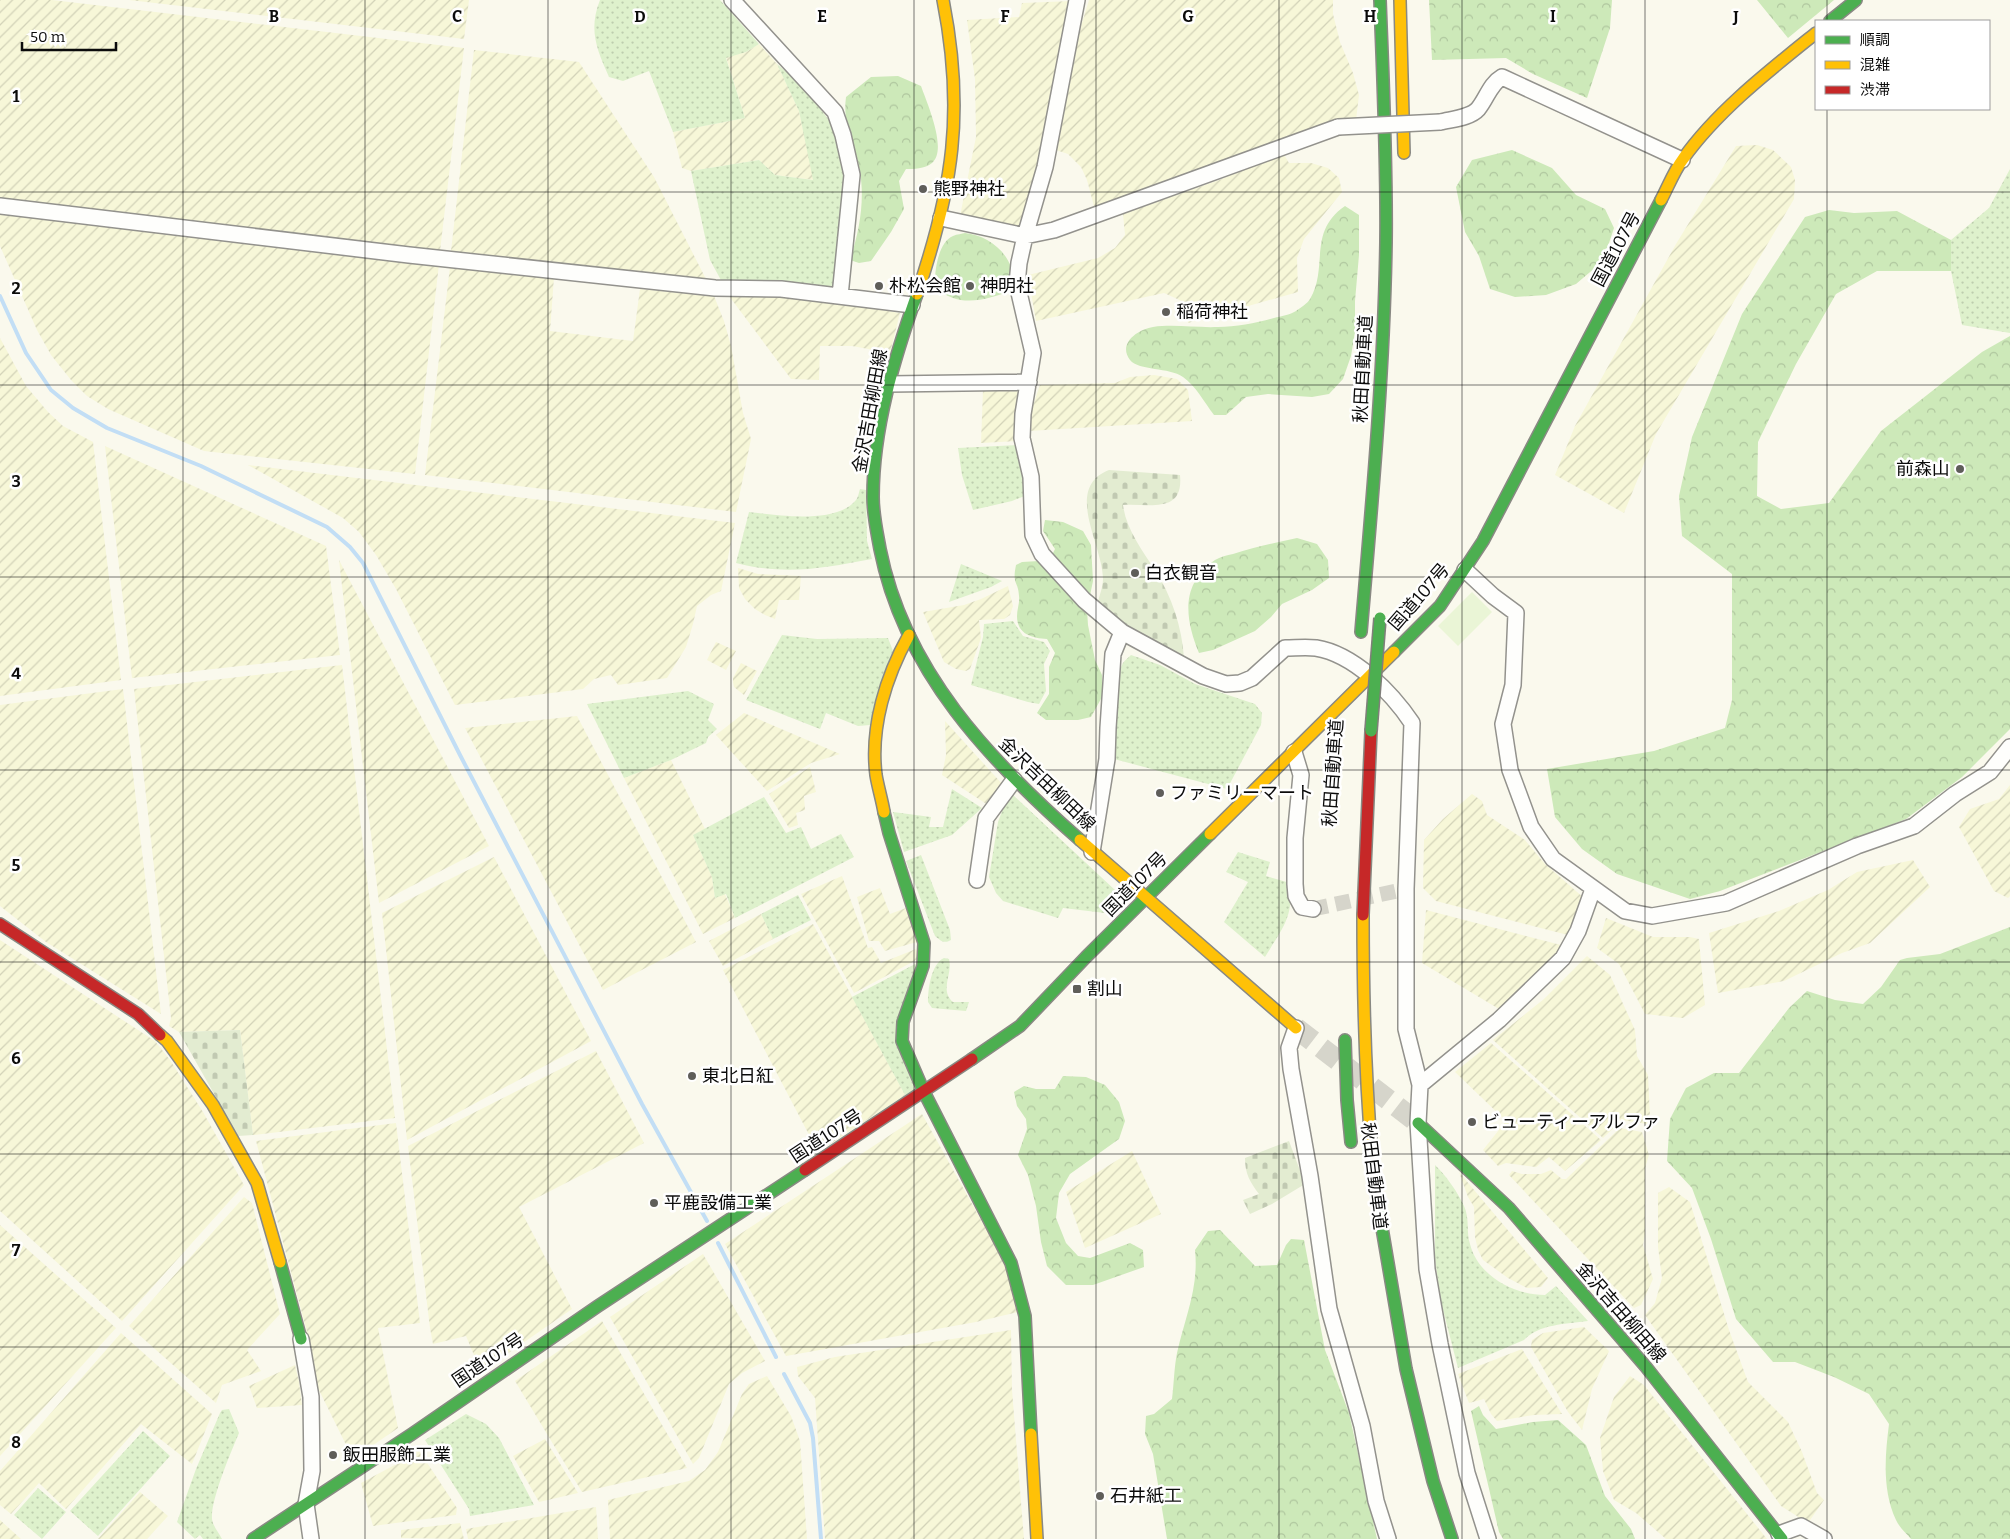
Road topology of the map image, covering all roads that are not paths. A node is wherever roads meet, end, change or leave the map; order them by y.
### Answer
1 (732, 0) edge
2 (943, 0) edge
3 (1077, 0) edge
4 (1380, 0) edge
5 (1400, 0) edge
6 (1856, 0) edge
7 (1831, 20) edge
8 (1815, 34) edge
9 (1404, 160) dead end
10 (1682, 160) junction
11 (0, 206) edge
12 (941, 218) junction
13 (1025, 236) junction
14 (840, 296) junction
15 (912, 305) junction
16 (1029, 382) junction
17 (889, 384) junction
18 (1465, 570) junction
19 (1380, 613) dead end
20 (1122, 632) junction
21 (909, 635) junction
22 (1370, 676) junction
23 (1354, 709) dead end
24 (2010, 747) edge
25 (1294, 752) junction
26 (1014, 780) junction
27 (1092, 852) junction
28 (977, 880) dead end
29 (1593, 889) junction
30 (1147, 897) junction
31 (1313, 909) dead end
32 (0, 924) edge
33 (1345, 1026) dead end
34 (1296, 1028) joint
35 (1420, 1085) junction
36 (924, 1092) junction
37 (1418, 1123) junction
38 (1352, 1156) dead end
39 (301, 1339) joint
40 (306, 1504) junction
41 (1781, 1537) edge
42 (252, 1539) edge
43 (311, 1539) edge
44 (1037, 1539) edge
45 (1388, 1539) edge
46 (1452, 1539) edge
47 (1488, 1539) edge
48 (1824, 1539) edge

1 - 14 street
2 - 12 main road, 金沢吉田柳田線
3 - 13 street
4 - 23 main road, 秋田自動車道
5 - 9 main road
6 - 7 main road
8 - 10 main road, 国道107号
10 - 13 street, bridge
10 - 18 main road, 国道107号
11 - 14 street
12 - 13 street
12 - 15 main road, 金沢吉田柳田線
13 - 16 street
14 - 15 street
15 - 17 main road, 金沢吉田柳田線
16 - 17 street
16 - 20 street
17 - 21 main road, 金沢吉田柳田線
18 - 22 main road, 国道107号
18 - 29 street
19 - 46 main road, 秋田自動車道, bridge
20 - 22 street
20 - 27 street
21 - 26 main road, 金沢吉田柳田線
21 - 36 main road
22 - 25 main road, 国道107号
22 - 35 street
24 - 29 street
25 - 30 main road, 国道107号
25 - 31 street
26 - 27 main road, 金沢吉田柳田線
26 - 28 street
27 - 30 main road, 金沢吉田柳田線
29 - 35 street
30 - 34 main road, 金沢吉田柳田線
30 - 36 main road, 国道107号
32 - 39 main road
33 - 38 main road, 秋田自動車道
34 - 45 street
35 - 37 street
36 - 40 main road, 国道107号
36 - 44 main road
37 - 41 main road, 金沢吉田柳田線
37 - 47 street
39 - 40 street
40 - 42 main road, 国道107号
40 - 43 street
41 - 48 street

